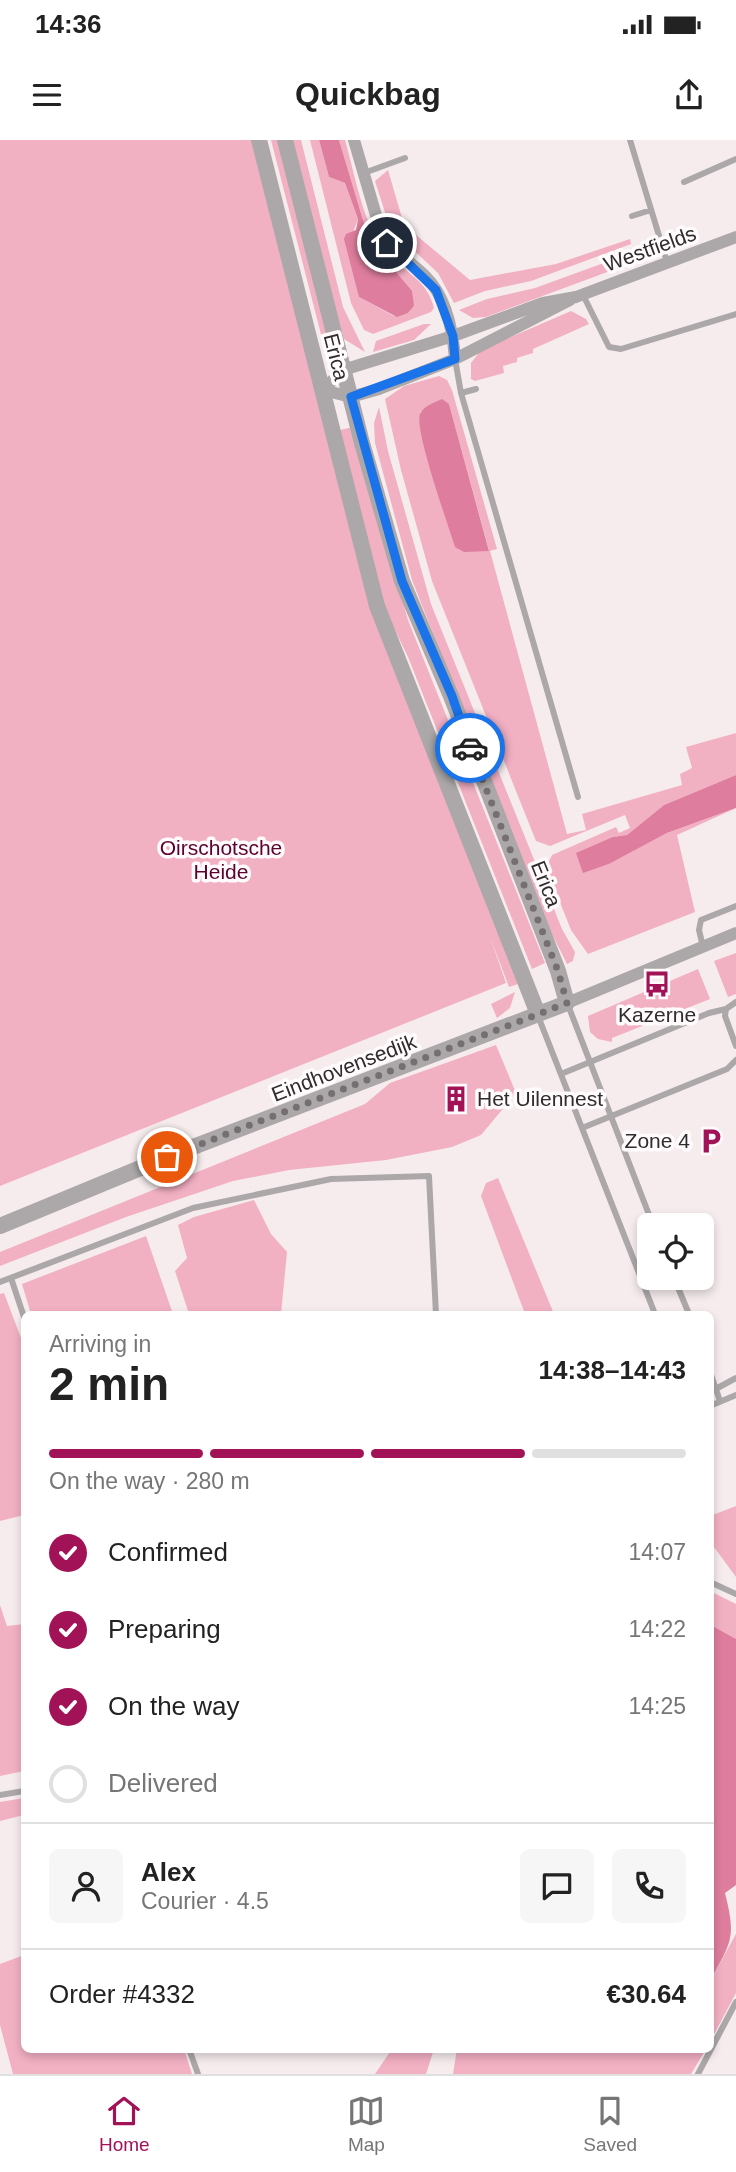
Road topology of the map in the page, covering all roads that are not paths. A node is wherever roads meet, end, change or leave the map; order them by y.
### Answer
1 (259, 140) edge
2 (285, 140) edge
3 (354, 140) edge
4 (630, 140) edge
5 (405, 158) dead end
6 (736, 159) edge
7 (363, 173) junction
8 (684, 182) dead end
9 (651, 210) junction
10 (632, 216) dead end
11 (736, 237) edge
12 (667, 264) junction
13 (580, 295) junction
14 (736, 314) edge
15 (453, 336) junction
16 (455, 359) junction
17 (343, 370) junction
18 (476, 389) dead end
19 (323, 390) junction
20 (461, 393) junction
21 (351, 397) junction
22 (578, 797) dead end
23 (736, 906) edge
24 (736, 933) edge
25 (703, 947) junction
26 (736, 1002) edge
27 (567, 1003) junction
28 (726, 1010) junction
29 (538, 1014) junction
30 (736, 1046) edge
31 (736, 1060) edge
32 (589, 1061) junction
33 (561, 1074) junction
34 (613, 1117) junction
35 (582, 1128) junction
36 (649, 1213) edge
37 (0, 1226) edge
38 (11, 1278) junction
39 (0, 1282) edge
40 (679, 1290) edge
41 (22, 1311) edge
42 (436, 1311) edge
43 (653, 1311) edge
44 (688, 1311) edge
45 (736, 1378) edge
46 (714, 1390) edge
47 (714, 1392) edge
48 (736, 1395) edge
49 (714, 1400) edge
50 (720, 1401) junction
51 (714, 1404) edge
52 (714, 1584) edge
53 (736, 1594) edge
54 (21, 1792) edge
55 (0, 1795) edge
56 (736, 2002) edge
57 (714, 2044) edge
58 (190, 2053) edge
59 (709, 2053) edge
60 (198, 2074) edge
61 (698, 2074) edge

1 - 19 street, Erica
2 - 17 street, Erica
3 - 7 street
4 - 9 lane
5 - 7 lane
6 - 8 lane
7 - 15 street
9 - 10 lane
9 - 12 lane
11 - 12 street, Westfields
12 - 13 street, Westfields
13 - 14 lane
13 - 15 street, Westfields
13 - 16 street, Westfields
15 - 16 street
15 - 17 street, Westfields
16 - 20 lane
16 - 21 street, Westfields
17 - 19 street, Westfields
17 - 21 street, Erica
18 - 20 lane
19 - 21 street
19 - 29 street, Erica
20 - 22 lane
21 - 27 street, Erica
23 - 25 lane
24 - 25 street, Eindhovensedijk
25 - 27 street, Eindhovensedijk
26 - 28 lane
27 - 29 street, Eindhovensedijk
27 - 32 lane
28 - 30 lane
28 - 32 lane
29 - 33 lane
29 - 37 street, Eindhovensedijk
31 - 34 lane
32 - 33 lane
32 - 34 lane
33 - 35 lane
34 - 35 lane
34 - 36 lane
35 - 43 lane
38 - 39 lane
38 - 41 lane
38 - 42 lane
40 - 44 lane
45 - 46 lane
47 - 50 lane
48 - 50 lane
49 - 50 lane
50 - 51 lane
52 - 53 lane
54 - 55 lane
56 - 57 lane
58 - 60 lane
59 - 61 lane

